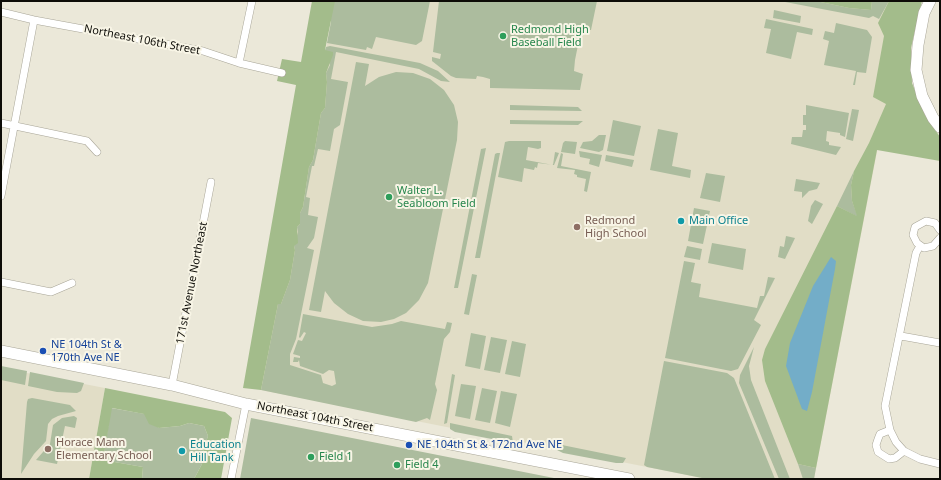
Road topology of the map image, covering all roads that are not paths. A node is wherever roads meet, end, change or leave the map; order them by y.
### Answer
1 (252, 1) edge
2 (930, 1) edge
3 (1, 12) edge
4 (34, 20) junction
5 (240, 63) junction
6 (282, 73) dead end
7 (1, 123) edge
8 (15, 126) junction
9 (940, 127) edge
10 (97, 152) dead end
11 (211, 182) dead end
12 (1, 196) edge
13 (940, 230) edge
14 (940, 238) edge
15 (920, 246) junction
16 (1, 282) edge
17 (72, 283) dead end
18 (901, 336) junction
19 (940, 343) edge
20 (1, 351) edge
21 (172, 384) junction
22 (246, 404) junction
23 (890, 430) junction
24 (904, 451) junction
25 (940, 464) edge
26 (231, 479) edge
27 (629, 479) edge

1 - 5 street
2 - 9 street
3 - 4 street, Northeast 106th Street
4 - 5 street, Northeast 106th Street
4 - 8 street
5 - 6 street, Northeast 106th Street
7 - 8 street
8 - 10 street
8 - 12 street
11 - 21 street, 171st Avenue Northeast
13 - 15 street
14 - 15 street
15 - 18 street
16 - 17 street
18 - 19 street
18 - 23 street
20 - 21 street, Northeast 104th Street
21 - 22 street, Northeast 104th Street
22 - 26 street
22 - 27 street, Northeast 104th Street
23 - 24 street
23 - 24 street
24 - 25 street

